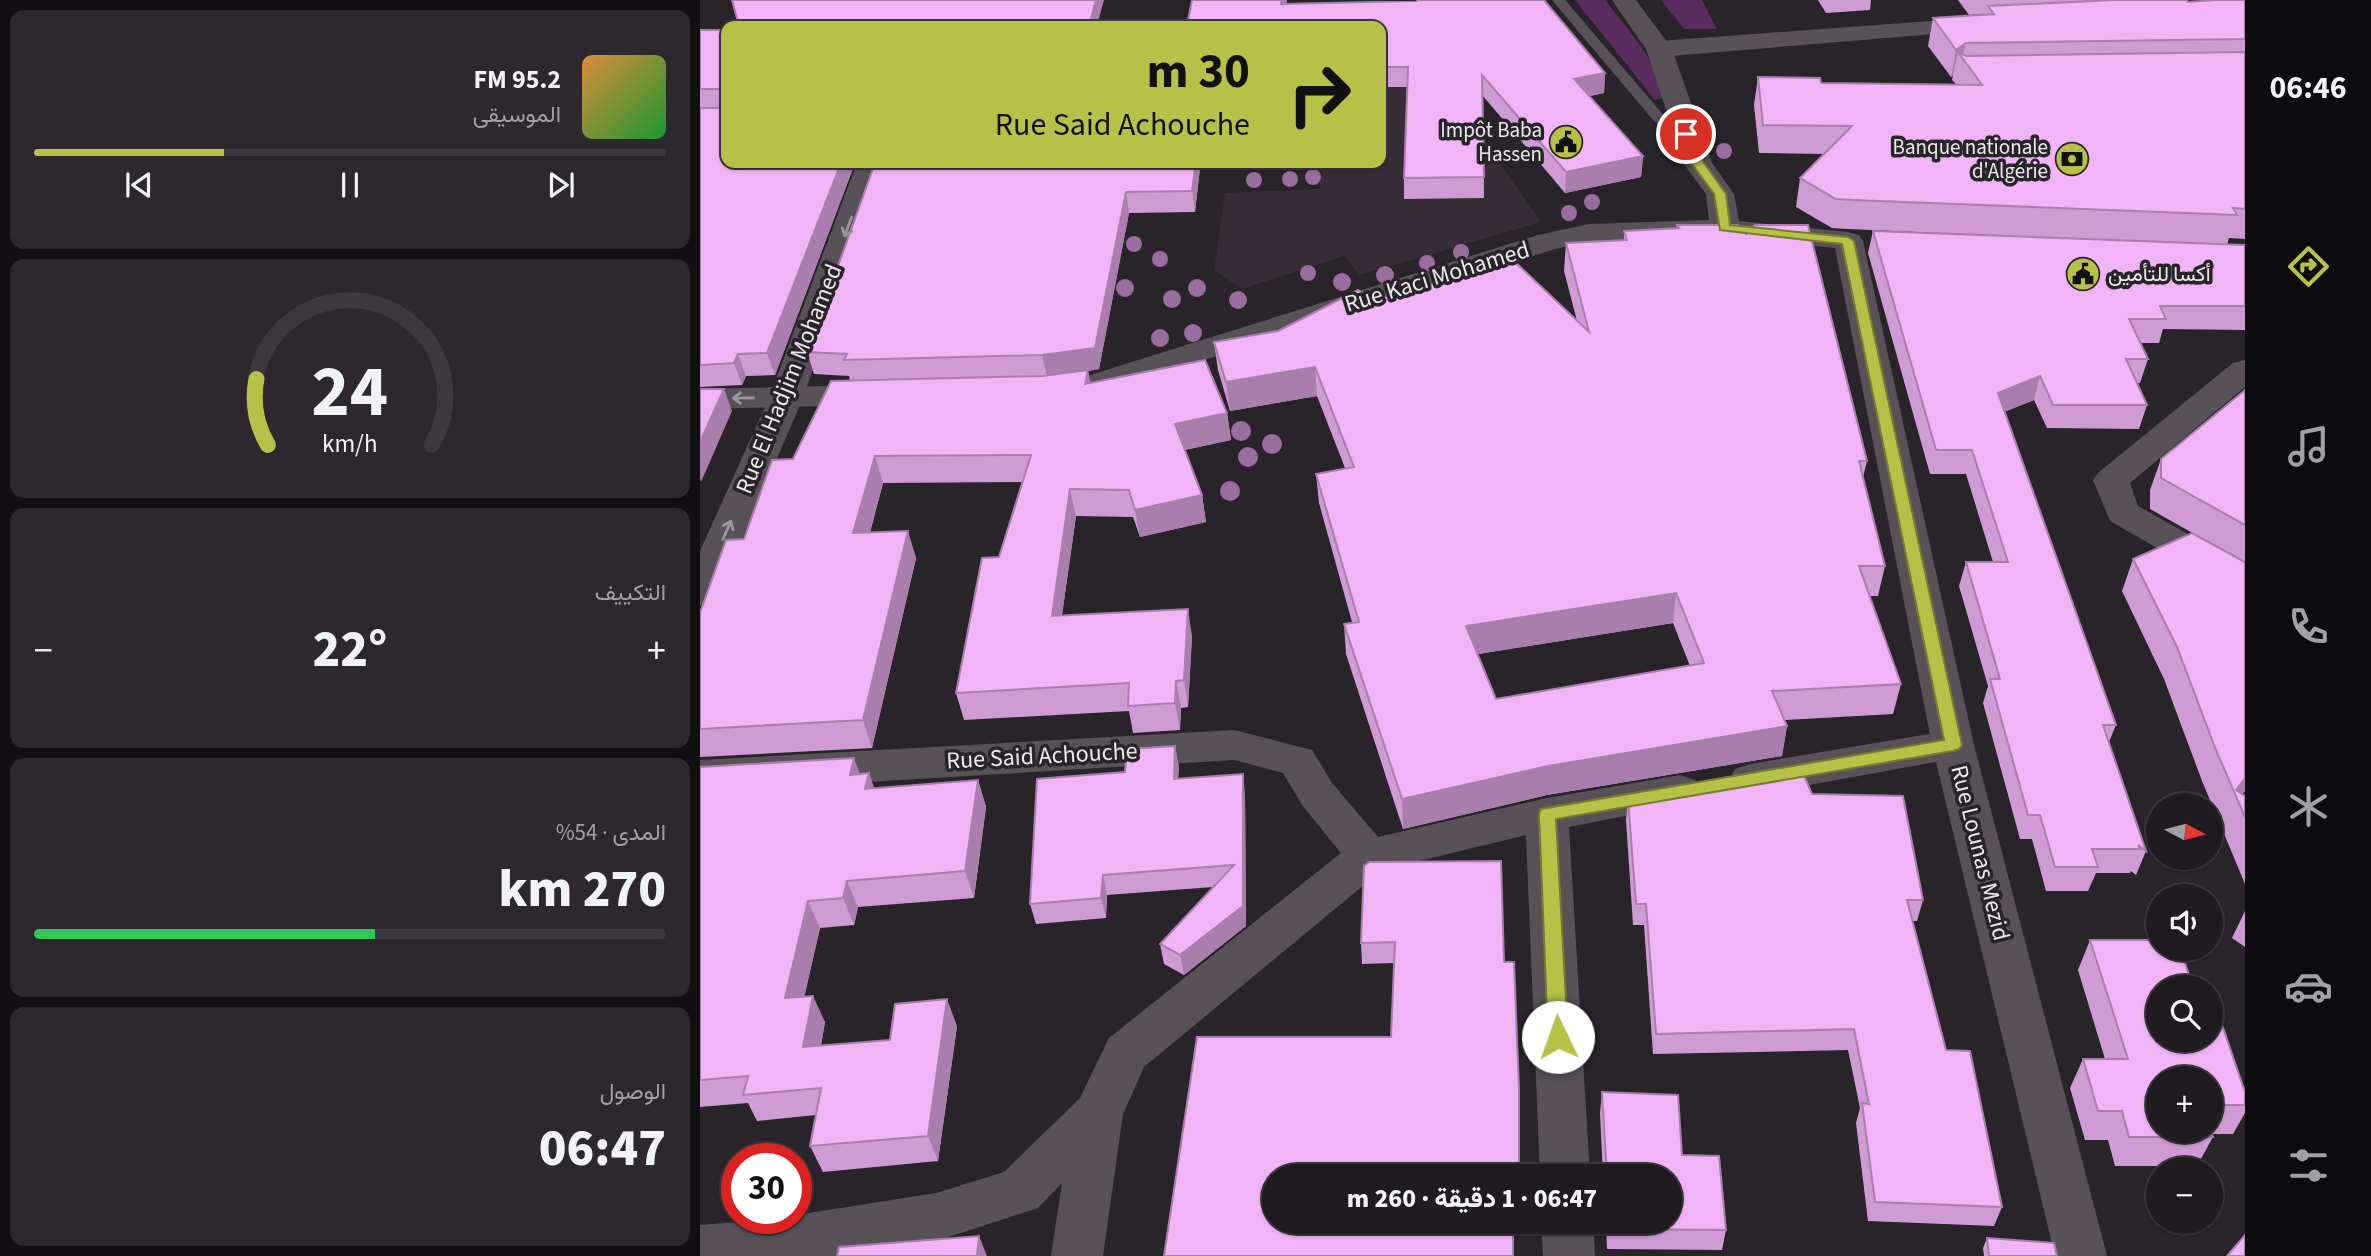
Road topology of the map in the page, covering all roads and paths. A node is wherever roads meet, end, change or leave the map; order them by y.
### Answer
1 (1558, 0) edge
2 (1624, 0) edge
3 (2010, 22) edge
4 (1659, 49) junction
5 (1698, 164) junction
6 (870, 168) edge
7 (1725, 228) junction
8 (1862, 242) joint
9 (2245, 370) edge
10 (1033, 390) edge
11 (909, 394) edge
12 (786, 398) junction
13 (700, 399) edge
14 (2245, 582) edge
15 (700, 593) edge
16 (1953, 745) junction
17 (700, 776) edge
18 (1547, 814) junction
19 (1369, 856) junction
20 (1098, 1114) junction
21 (1564, 1164) edge
22 (1568, 1234) edge
23 (700, 1250) edge
24 (1077, 1256) edge
25 (1569, 1256) edge
26 (2081, 1256) edge

1 - 5 lane
2 - 4 street
3 - 4 street
4 - 5 street
5 - 7 street
6 -> 12 street, Rue El Hadjim Mohamed
7 - 8 street, Rue Kaci Mohamed
7 - 10 street, Rue Kaci Mohamed
8 - 16 street, Rue Lounas Mezid
9 - 14 street
11 - 12 street
12 -> 13 street
15 -> 12 street, Rue El Hadjim Mohamed
16 - 18 street
16 - 26 street, Rue Lounas Mezid
17 - 19 street, Rue Said Achouche
18 - 19 street
18 - 21 street
19 - 20 street
20 - 23 street
20 - 24 street
22 - 25 street

